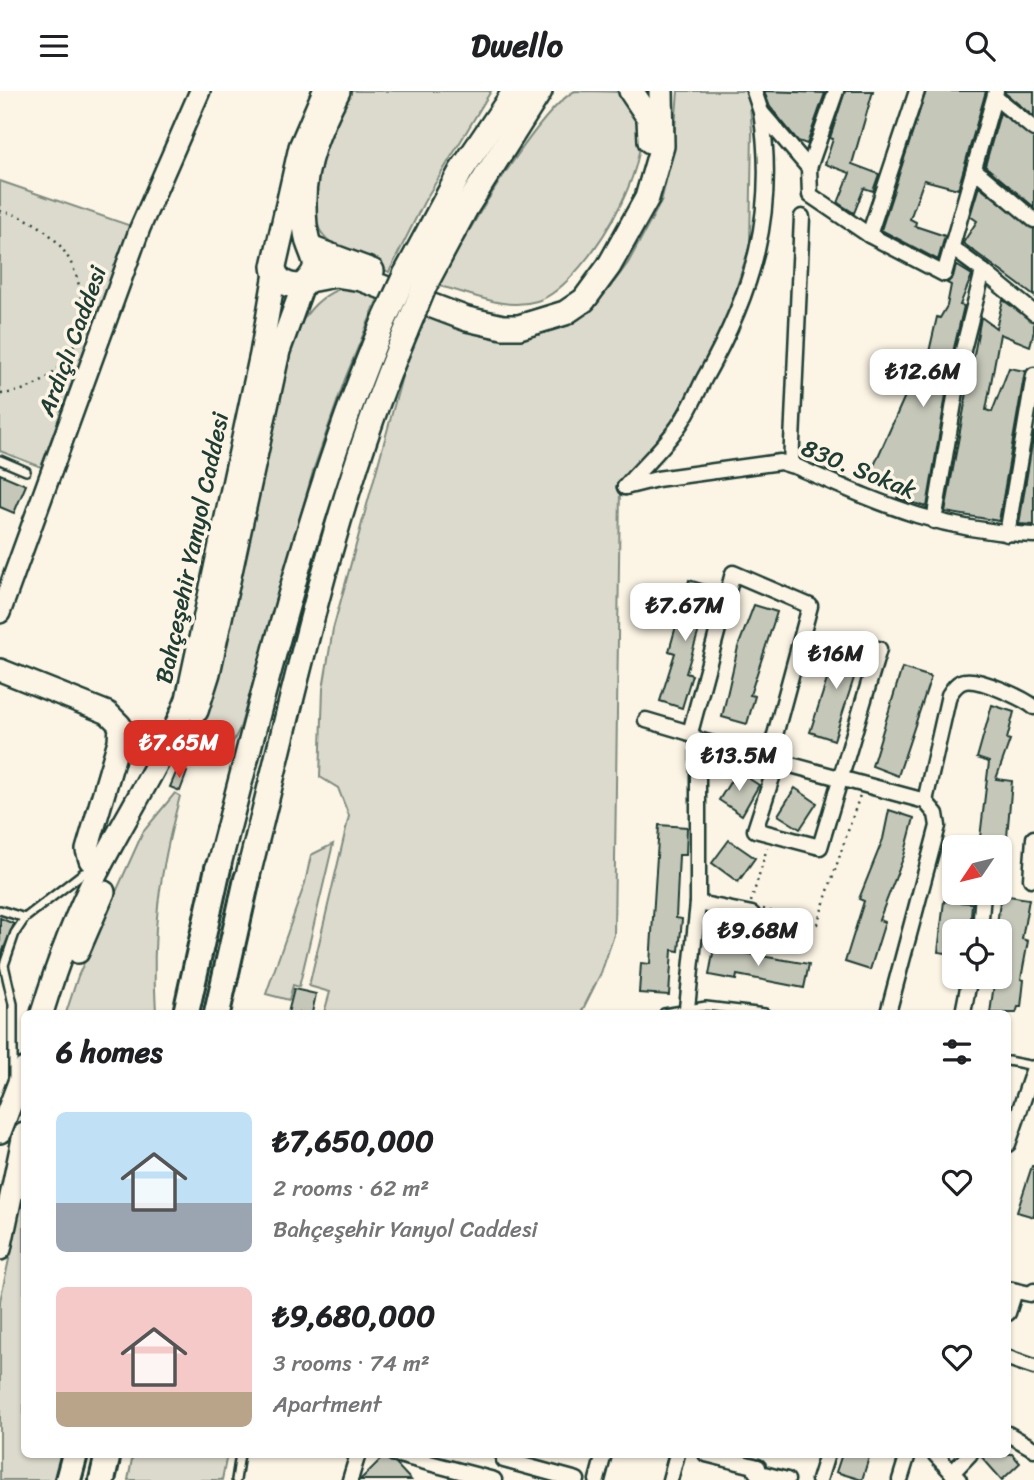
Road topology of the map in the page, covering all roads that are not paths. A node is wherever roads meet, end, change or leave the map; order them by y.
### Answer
1 (200, 91) edge
2 (325, 91) edge
3 (338, 91) edge
4 (501, 91) edge
5 (515, 91) edge
6 (540, 91) edge
7 (558, 91) edge
8 (631, 91) edge
9 (661, 91) edge
10 (754, 91) edge
11 (836, 91) edge
12 (917, 91) edge
13 (996, 95) edge
14 (761, 112) junction
15 (1034, 129) edge
16 (495, 160) junction
17 (809, 168) junction
18 (975, 170) junction
19 (461, 171) junction
20 (802, 217) dead end
21 (1034, 220) edge
22 (869, 235) junction
23 (281, 245) junction
24 (311, 246) junction
25 (952, 248) junction
26 (983, 271) junction
27 (275, 273) junction
28 (415, 280) junction
29 (306, 282) junction
30 (1034, 313) edge
31 (1034, 375) edge
32 (0, 460) edge
33 (791, 465) junction
34 (26, 471) dead end
35 (934, 521) junction
36 (1007, 534) junction
37 (1034, 535) edge
38 (0, 613) edge
39 (879, 649) dead end
40 (0, 670) edge
41 (1034, 707) edge
42 (646, 720) dead end
43 (694, 736) junction
44 (774, 758) junction
45 (842, 779) junction
46 (106, 787) junction
47 (925, 801) junction
48 (120, 833) junction
49 (1034, 838) edge
50 (218, 868) joint
51 (99, 869) junction
52 (247, 879) joint
53 (1031, 879) dead end
54 (698, 902) junction
55 (1, 912) edge
56 (752, 913) dead end
57 (25, 918) junction
58 (2, 964) edge
59 (965, 989) edge
60 (687, 1008) junction
61 (43, 1010) edge
62 (57, 1010) edge
63 (187, 1010) edge
64 (217, 1010) edge
65 (678, 1010) edge
66 (740, 1010) edge
67 (889, 1010) edge
68 (963, 1010) edge
69 (1011, 1062) edge
70 (1034, 1067) edge
71 (21, 1077) edge
72 (1, 1128) edge
73 (1011, 1135) edge
74 (21, 1149) edge
75 (0, 1249) edge
76 (1012, 1290) edge
77 (1034, 1291) edge
78 (1011, 1361) edge
79 (1034, 1367) edge
80 (1011, 1436) edge
81 (1034, 1449) edge
82 (74, 1458) edge
83 (86, 1458) edge
84 (107, 1458) edge
85 (123, 1458) edge
86 (239, 1458) edge
87 (357, 1458) edge
88 (411, 1458) edge
89 (505, 1458) edge
90 (508, 1458) edge
91 (603, 1458) edge
92 (676, 1458) edge
93 (721, 1458) edge
94 (826, 1458) edge
95 (907, 1458) edge
96 (939, 1458) edge
97 (967, 1458) edge
98 (757, 1468) edge
99 (956, 1476) edge
100 (68, 1480) edge
101 (81, 1480) edge
102 (102, 1480) edge
103 (119, 1480) edge
104 (236, 1480) edge
105 (350, 1480) edge
106 (496, 1480) edge
107 (577, 1480) edge
108 (597, 1480) edge
109 (670, 1480) edge
110 (787, 1480) edge
111 (819, 1480) edge
112 (901, 1480) edge

1 - 38 main road, Ardıçlı Caddesi
2 - 23 highway
3 - 24 highway
4 - 19 highway
5 - 19 highway
6 - 16 highway
7 - 16 highway
8 - 24 highway
9 - 29 highway
10 - 14 street
11 - 17 street
12 - 22 street
13 - 15 street
13 - 18 street
14 - 17 street
14 - 33 street, 830. Sokak
16 - 28 highway
17 - 22 street
18 - 21 street
18 - 25 street
19 - 28 highway
20 - 33 street
22 - 25 street
23 - 24 highway
23 - 27 highway
24 - 29 highway
25 - 26 street
26 - 30 street
26 - 35 street
27 - 29 highway
27 - 48 main road, Bahçeşehir Yanyol Caddesi
28 - 50 highway, bridge
28 - 52 highway, bridge
29 - 62 main road, Bahçeşehir Yanyol Caddesi
31 - 36 street
32 - 34 lane
33 - 35 street, 830. Sokak
35 - 36 street, 830. Sokak
36 - 37 street, 830. Sokak
39 - 45 street
40 - 46 main road
41 - 47 street
42 - 43 street
43 - 44 street
43 - 44 street
43 - 54 street
44 - 45 street
44 - 45 street
45 - 47 street
46 - 48 main road
46 - 51 main road
47 - 67 street
48 - 51 main road, Bahçeşehir Yanyol Caddesi
49 - 53 street
50 - 63 highway
51 - 57 lane
51 - 61 main road, Bahçeşehir Yanyol Caddesi
52 - 64 highway
54 - 56 street
54 - 60 street
55 - 57 lane
57 - 58 lane
58 - 72 lane
59 - 68 street
60 - 65 lane
60 - 66 lane
69 - 70 lane
70 - 73 street
71 - 72 main road
74 - 75 main road
76 - 77 street
78 - 79 street
80 - 81 street
82 - 100 highway
83 - 101 highway
84 - 102 highway
85 - 103 highway
86 - 104 lane
87 - 105 street
88 - 106 street
89 - 106 street
90 - 107 street
91 - 108 street
92 - 109 street
93 - 98 street
94 - 111 street
95 - 112 street
96 - 99 street
97 - 99 street
98 - 110 street

